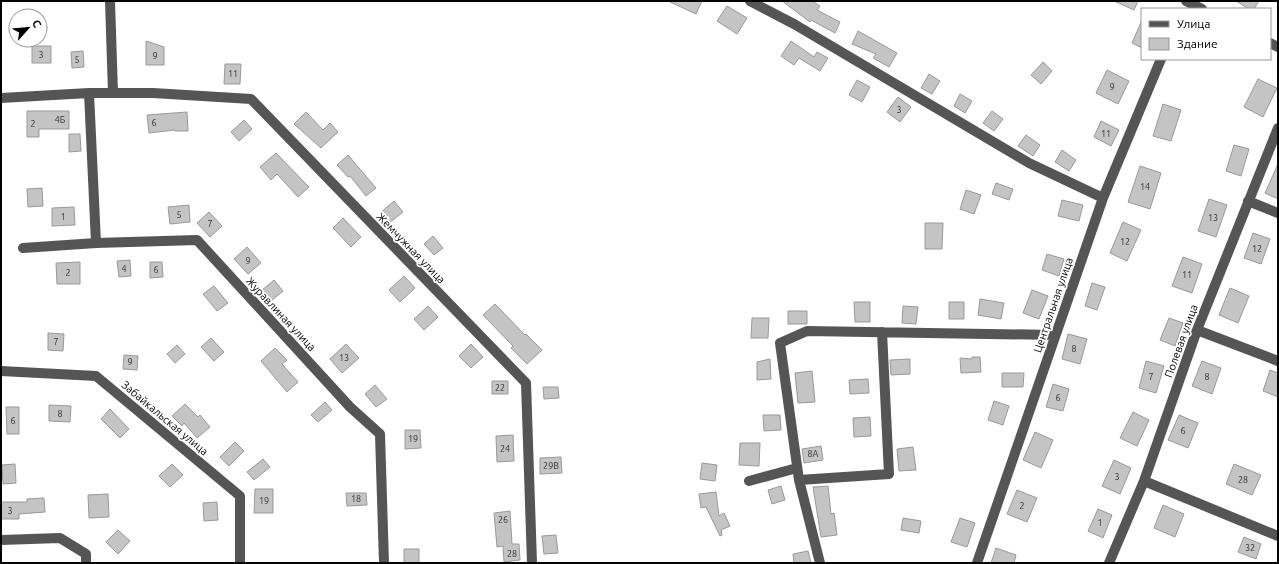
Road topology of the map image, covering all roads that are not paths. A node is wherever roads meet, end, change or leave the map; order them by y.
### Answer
1 (110, 1) edge
2 (750, 1) edge
3 (1186, 1) edge
4 (1200, 8) edge
5 (1161, 60) edge
6 (89, 93) junction
7 (112, 94) junction
8 (1, 98) edge
9 (1278, 128) edge
10 (1103, 198) junction
11 (1248, 201) junction
12 (1278, 213) edge
13 (96, 242) junction
14 (23, 248) dead end
15 (1197, 330) junction
16 (882, 332) junction
17 (1055, 335) junction
18 (1278, 361) edge
19 (1, 371) edge
20 (797, 468) junction
21 (799, 480) junction
22 (749, 481) dead end
23 (1144, 481) junction
24 (1278, 536) edge
25 (1, 540) edge
26 (86, 563) edge
27 (240, 563) edge
28 (384, 563) edge
29 (532, 563) edge
30 (820, 563) edge
31 (977, 563) edge
32 (1109, 563) edge

1 - 7 street
2 - 10 street
3 - 4 street
5 - 10 street, Центральная улица
6 - 7 street, Жемчужная улица
6 - 8 street, Жемчужная улица
6 - 13 street
7 - 29 street, Жемчужная улица
9 - 11 street, Полевая улица
10 - 17 street, Центральная улица
11 - 12 street
11 - 15 street, Полевая улица
13 - 14 street, Журавлиная улица
13 - 28 street, Журавлиная улица
15 - 18 street
15 - 23 street, Полевая улица
16 - 17 street
16 - 20 street
16 - 21 street
17 - 31 street, Центральная улица
19 - 27 street, Забайкальская улица
20 - 21 street
20 - 22 street
21 - 30 street
23 - 24 street
23 - 32 street, Полевая улица
25 - 26 street

